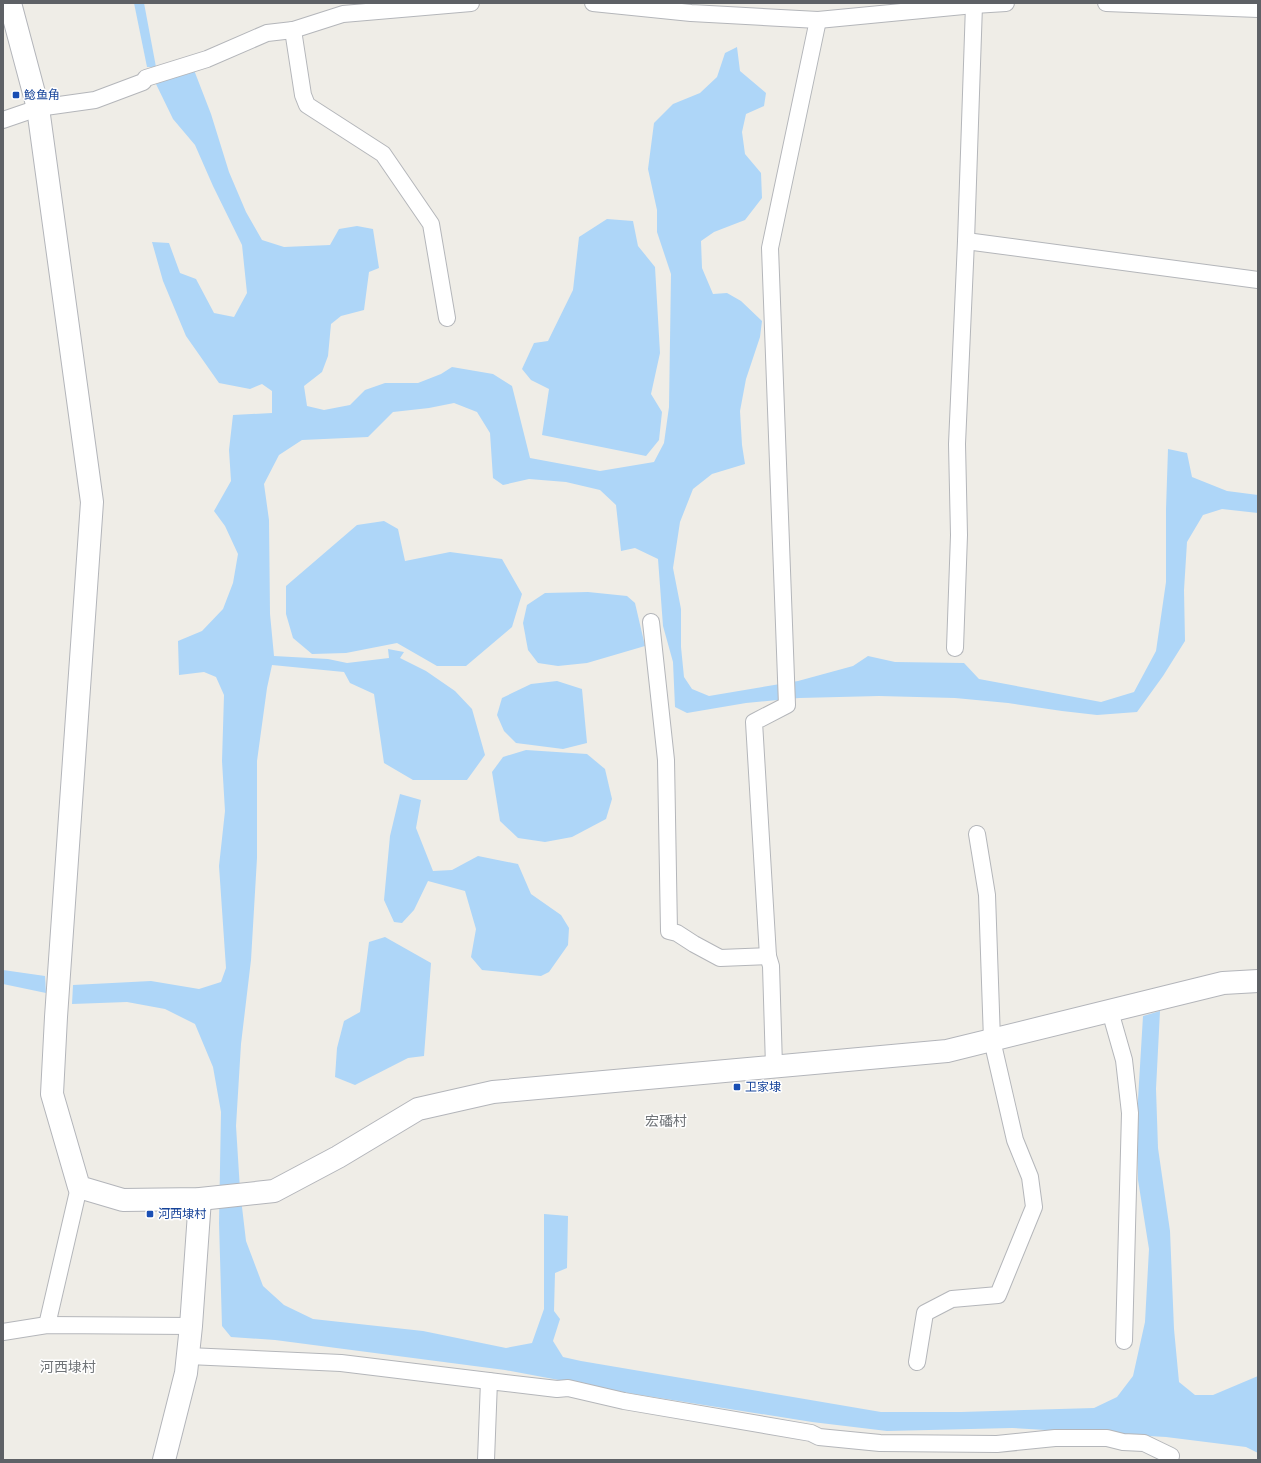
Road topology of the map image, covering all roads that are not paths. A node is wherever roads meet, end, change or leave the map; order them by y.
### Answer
1 (10, 3) edge
2 (471, 3) edge
3 (593, 3) edge
4 (1006, 3) edge
5 (1106, 3) edge
6 (974, 5) junction
7 (1258, 9) edge
8 (818, 20) junction
9 (292, 30) junction
10 (38, 108) junction
11 (3, 120) edge
12 (966, 240) junction
13 (1258, 280) edge
14 (447, 318) dead end
15 (651, 622) dead end
16 (955, 648) dead end
17 (977, 834) dead end
18 (768, 956) junction
19 (1258, 981) edge
20 (1110, 1011) junction
21 (992, 1040) junction
22 (774, 1066) junction
23 (79, 1187) junction
24 (207, 1198) junction
25 (46, 1325) junction
26 (191, 1326) junction
27 (3, 1332) edge
28 (1124, 1341) dead end
29 (188, 1356) junction
30 (917, 1362) dead end
31 (489, 1381) junction
32 (1171, 1456) dead end
33 (164, 1460) edge
34 (486, 1460) edge

1 - 10 street
2 - 9 street
3 - 8 street
4 - 6 street
5 - 7 street
6 - 8 street
6 - 12 street
8 - 18 street
9 - 10 street
9 - 14 street
10 - 11 street
10 - 23 street
12 - 13 street
12 - 16 street
15 - 18 street
17 - 21 street
18 - 22 street
19 - 20 street
20 - 21 street
20 - 28 street
21 - 22 street
21 - 30 street
22 - 24 street
23 - 24 street
23 - 25 street
24 - 26 street
25 - 26 street
25 - 27 street
26 - 29 street
29 - 31 street
29 - 33 street
31 - 32 street
31 - 34 street

